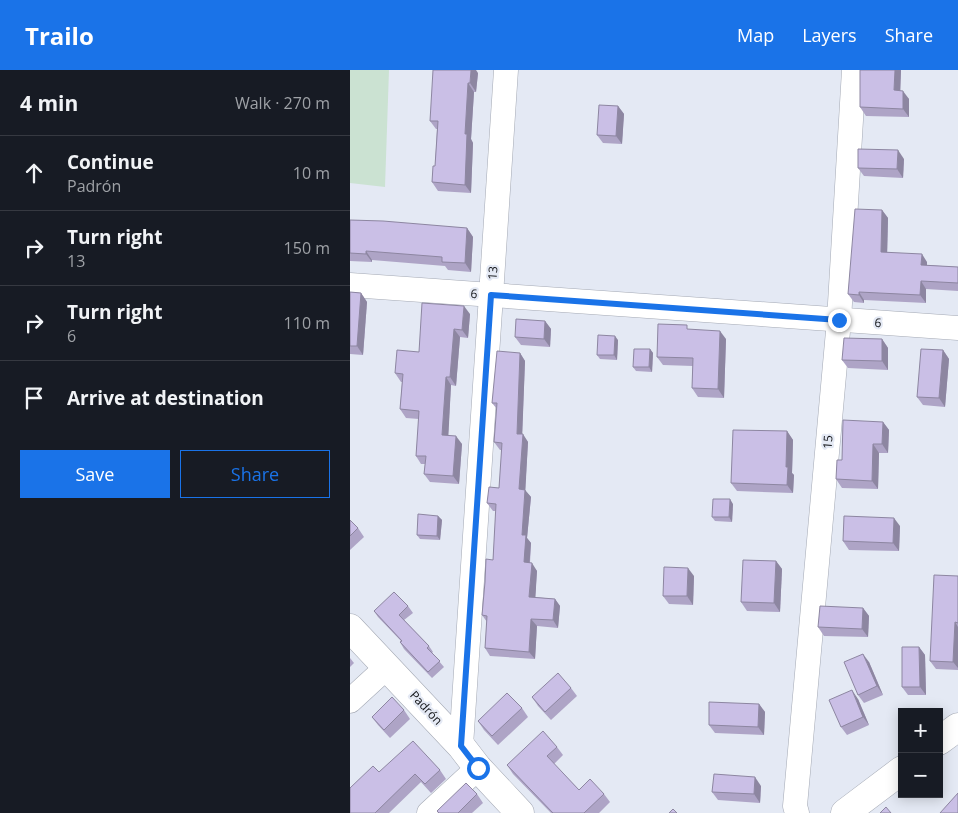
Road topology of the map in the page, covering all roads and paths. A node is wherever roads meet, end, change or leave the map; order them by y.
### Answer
1 (506, 70) edge
2 (854, 70) edge
3 (350, 284) edge
4 (491, 295) junction
5 (839, 320) junction
6 (958, 328) edge
7 (350, 628) edge
8 (387, 667) junction
9 (350, 701) edge
10 (958, 727) edge
11 (943, 738) edge
12 (461, 746) junction
13 (478, 768) junction
14 (898, 773) edge
15 (429, 813) edge
16 (520, 813) edge
17 (797, 813) edge
18 (845, 813) edge

1 - 4 street, 13
2 - 5 street, 15
3 - 4 street, 6
4 - 5 street, 6
4 - 12 street, 13
5 - 6 street, 6
5 - 17 street, 15
7 - 8 street, Padrón
8 - 9 street
8 - 12 street, Padrón
10 - 11 street
12 - 13 street, Padrón
13 - 15 street
13 - 16 street, Padrón
14 - 18 street

